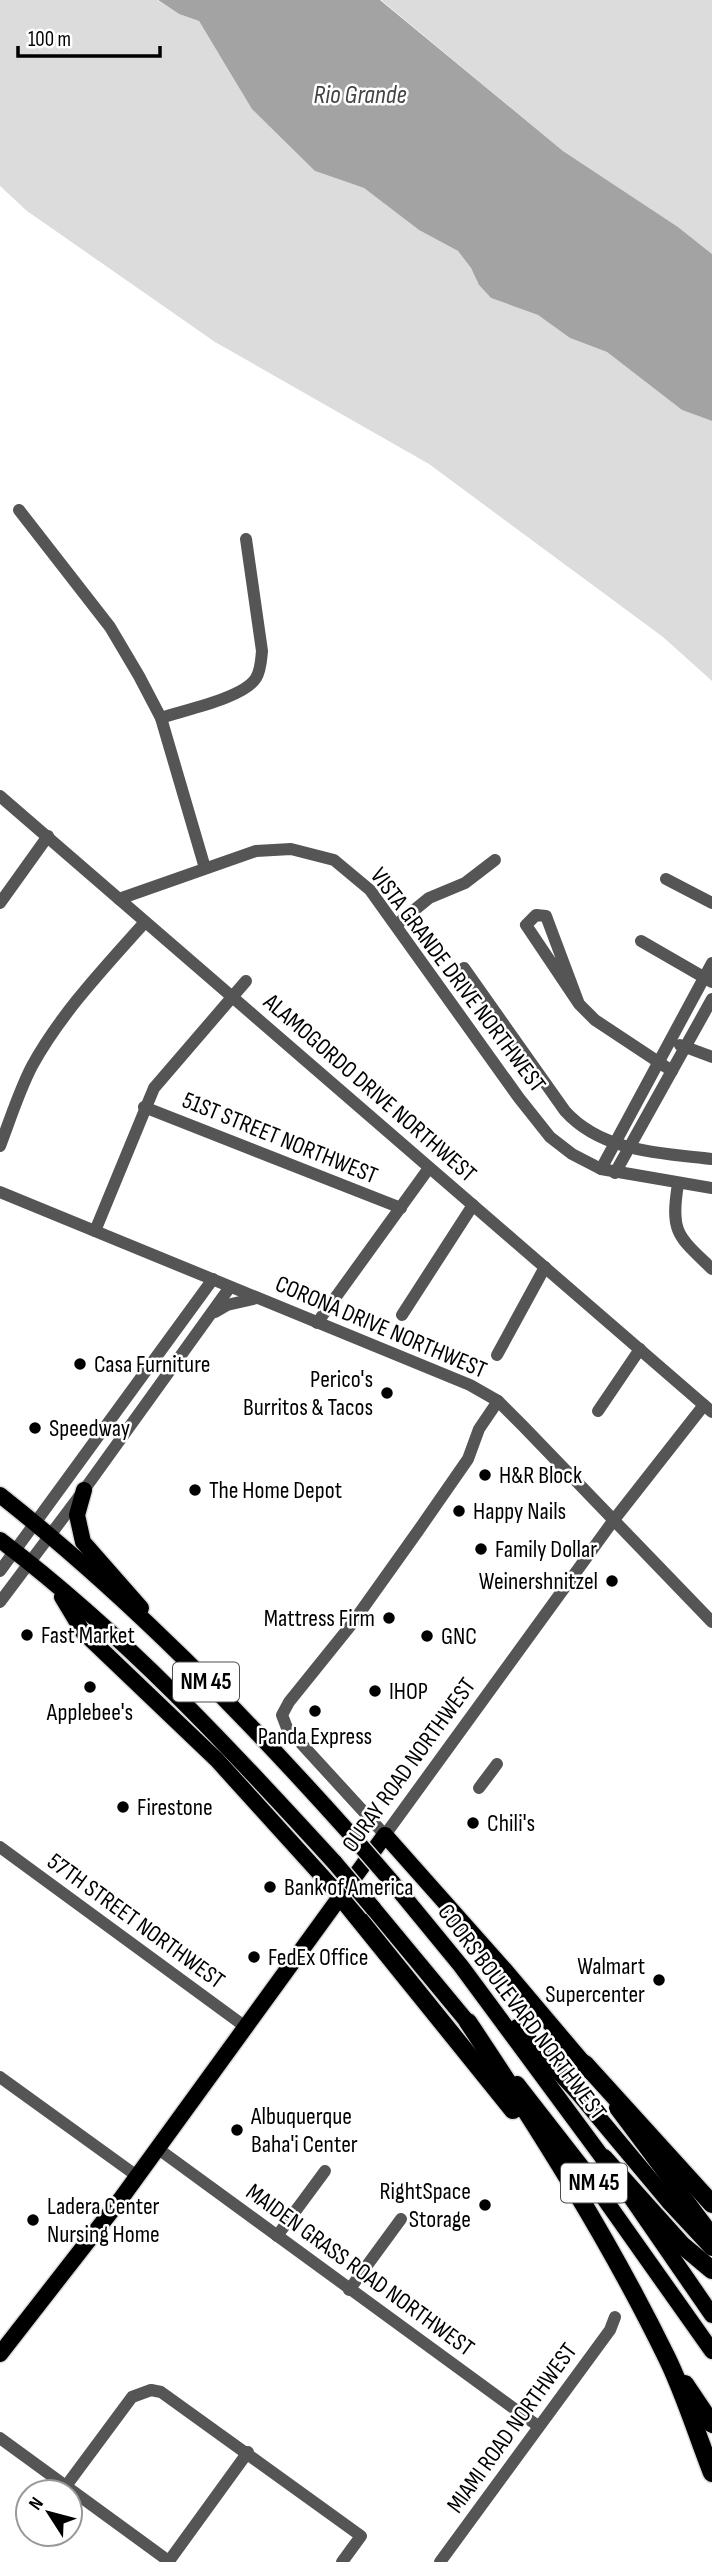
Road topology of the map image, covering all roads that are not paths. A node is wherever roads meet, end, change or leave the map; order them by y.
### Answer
1 (19, 510) dead end
2 (246, 539) dead end
3 (160, 718) junction
4 (0, 796) edge
5 (48, 836) junction
6 (495, 860) dead end
7 (205, 867) junction
8 (666, 879) dead end
9 (119, 899) junction
10 (0, 903) edge
11 (712, 903) edge
12 (145, 922) junction
13 (396, 925) junction
14 (641, 941) dead end
15 (712, 963) edge
16 (464, 968) dead end
17 (708, 979) edge
18 (246, 981) dead end
19 (232, 998) junction
20 (712, 999) edge
21 (579, 1004) junction
22 (669, 1042) junction
23 (686, 1047) junction
24 (712, 1057) edge
25 (658, 1063) junction
26 (672, 1071) junction
27 (145, 1107) junction
28 (615, 1143) junction
29 (0, 1146) edge
30 (628, 1149) junction
31 (712, 1159) edge
32 (429, 1168) junction
33 (601, 1169) junction
34 (615, 1173) junction
35 (678, 1184) junction
36 (712, 1188) edge
37 (0, 1192) edge
38 (473, 1205) junction
39 (401, 1208) junction
40 (94, 1231) junction
41 (545, 1267) junction
42 (712, 1269) edge
43 (213, 1279) junction
44 (230, 1287) junction
45 (259, 1298) junction
46 (402, 1315) dead end
47 (209, 1316) junction
48 (317, 1323) junction
49 (640, 1349) junction
50 (159, 1354) junction
51 (497, 1355) dead end
52 (173, 1364) junction
53 (498, 1401) junction
54 (708, 1409) edge
55 (598, 1411) dead end
56 (84, 1490) junction
57 (0, 1495) edge
58 (613, 1521) junction
59 (34, 1523) junction
60 (51, 1536) junction
61 (0, 1540) edge
62 (15, 1551) junction
63 (29, 1563) junction
64 (0, 1571) edge
65 (56, 1586) junction
66 (0, 1602) edge
67 (712, 1622) edge
68 (171, 1646) junction
69 (496, 1764) dead end
70 (480, 1788) dead end
71 (385, 1836) junction
72 (0, 1847) edge
73 (341, 1897) junction
74 (461, 1966) junction
75 (468, 2022) junction
76 (247, 2028) junction
77 (585, 2064) junction
78 (0, 2077) edge
79 (157, 2148) junction
80 (604, 2158) junction
81 (326, 2171) dead end
82 (137, 2176) junction
83 (571, 2184) junction
84 (712, 2204) edge
85 (401, 2219) dead end
86 (712, 2235) edge
87 (277, 2236) junction
88 (712, 2248) edge
89 (712, 2270) edge
90 (349, 2290) junction
91 (712, 2315) edge
92 (615, 2317) dead end
93 (712, 2351) edge
94 (0, 2354) edge
95 (669, 2361) junction
96 (712, 2424) edge
97 (538, 2426) junction
98 (0, 2438) edge
99 (248, 2452) junction
100 (712, 2473) edge
101 (55, 2478) edge
102 (72, 2478) edge
103 (84, 2499) edge
104 (169, 2562) edge
105 (342, 2562) edge
106 (440, 2562) edge

1 - 3 street
2 - 3 street
3 - 7 street
4 - 5 street, ALAMOGORDO DRIVE NORTHWEST
5 - 9 street, ALAMOGORDO DRIVE NORTHWEST
5 - 10 street
6 - 13 street
7 - 9 street, VISTA GRANDE DRIVE NORTHWEST
7 - 13 street, VISTA GRANDE DRIVE NORTHWEST
8 - 11 street
9 - 12 street, ALAMOGORDO DRIVE NORTHWEST
12 - 19 street, ALAMOGORDO DRIVE NORTHWEST
12 - 29 street
13 - 33 street, VISTA GRANDE DRIVE NORTHWEST
14 - 17 street
15 - 17 street
16 - 28 street
17 - 22 street
18 - 19 street
19 - 27 street
19 - 32 street, ALAMOGORDO DRIVE NORTHWEST
20 - 23 street
21 - 21 street
21 - 25 street
22 - 23 street
22 - 25 street
23 - 24 street
23 - 26 street
25 - 26 street
25 - 28 street
26 - 30 street
27 - 39 street, 51ST STREET NORTHWEST
27 - 40 street
28 - 30 street
28 - 33 street
30 - 31 street
30 - 34 street
32 - 38 street, ALAMOGORDO DRIVE NORTHWEST
32 - 39 street
33 - 34 street, VISTA GRANDE DRIVE NORTHWEST
34 - 35 street, VISTA GRANDE DRIVE NORTHWEST
35 - 36 street, VISTA GRANDE DRIVE NORTHWEST
35 - 42 street
37 - 40 street, CORONA DRIVE NORTHWEST
38 - 41 street, ALAMOGORDO DRIVE NORTHWEST
38 - 46 street
39 - 48 street
40 - 43 street, CORONA DRIVE NORTHWEST
41 - 49 street, ALAMOGORDO DRIVE NORTHWEST
41 - 51 street
43 - 44 street, CORONA DRIVE NORTHWEST
43 - 50 street
44 - 45 street, CORONA DRIVE NORTHWEST
44 - 47 street
45 - 47 street
45 - 48 street, CORONA DRIVE NORTHWEST
47 - 52 street
48 - 53 street, CORONA DRIVE NORTHWEST
49 - 54 street, ALAMOGORDO DRIVE NORTHWEST
49 - 55 street
50 - 52 street
50 - 59 street
52 - 56 street
53 - 58 street, CORONA DRIVE NORTHWEST
53 - 71 street
54 - 58 street, OURAY ROAD NORTHWEST
56 - 60 street
56 - 68 main road
57 - 59 main road, COORS BOULEVARD NORTHWEST / NM 45
58 - 67 street, CORONA DRIVE NORTHWEST
58 - 71 street, OURAY ROAD NORTHWEST
59 - 60 main road, COORS BOULEVARD NORTHWEST / NM 45
59 - 62 street
60 - 63 street
60 - 68 main road, COORS BOULEVARD NORTHWEST / NM 45
61 - 62 main road, COORS BOULEVARD NORTHWEST / NM 45
62 - 63 main road, COORS BOULEVARD NORTHWEST / NM 45
62 - 64 street
63 - 65 main road, COORS BOULEVARD NORTHWEST / NM 45
63 - 66 street
65 - 73 main road
65 - 75 main road, COORS BOULEVARD NORTHWEST / NM 45, bridge
68 - 74 main road, COORS BOULEVARD NORTHWEST / NM 45, bridge
69 - 70 street
71 - 73 main road, OURAY ROAD NORTHWEST
71 - 77 main road
72 - 76 street, 57TH STREET NORTHWEST
73 - 76 main road, OURAY ROAD NORTHWEST
73 - 83 highway
74 - 80 main road, COORS BOULEVARD NORTHWEST / NM 45
74 - 88 main road
75 - 83 highway
75 - 93 main road, COORS BOULEVARD NORTHWEST / NM 45
76 - 79 main road, OURAY ROAD NORTHWEST
77 - 84 highway
77 - 86 main road
78 - 82 street
79 - 82 main road, OURAY ROAD NORTHWEST
79 - 87 street, MAIDEN GRASS ROAD NORTHWEST
80 - 89 highway
80 - 91 main road, COORS BOULEVARD NORTHWEST / NM 45
81 - 87 street
82 - 94 main road, OURAY ROAD NORTHWEST
83 - 95 highway
85 - 90 street
87 - 90 street, MAIDEN GRASS ROAD NORTHWEST
90 - 97 street, MAIDEN GRASS ROAD NORTHWEST
92 - 97 street, MIAMI ROAD NORTHWEST
95 - 96 highway
95 - 100 highway
97 - 106 street, MIAMI ROAD NORTHWEST
98 - 101 street
99 - 102 street
99 - 104 street
99 - 105 street
103 - 104 street

